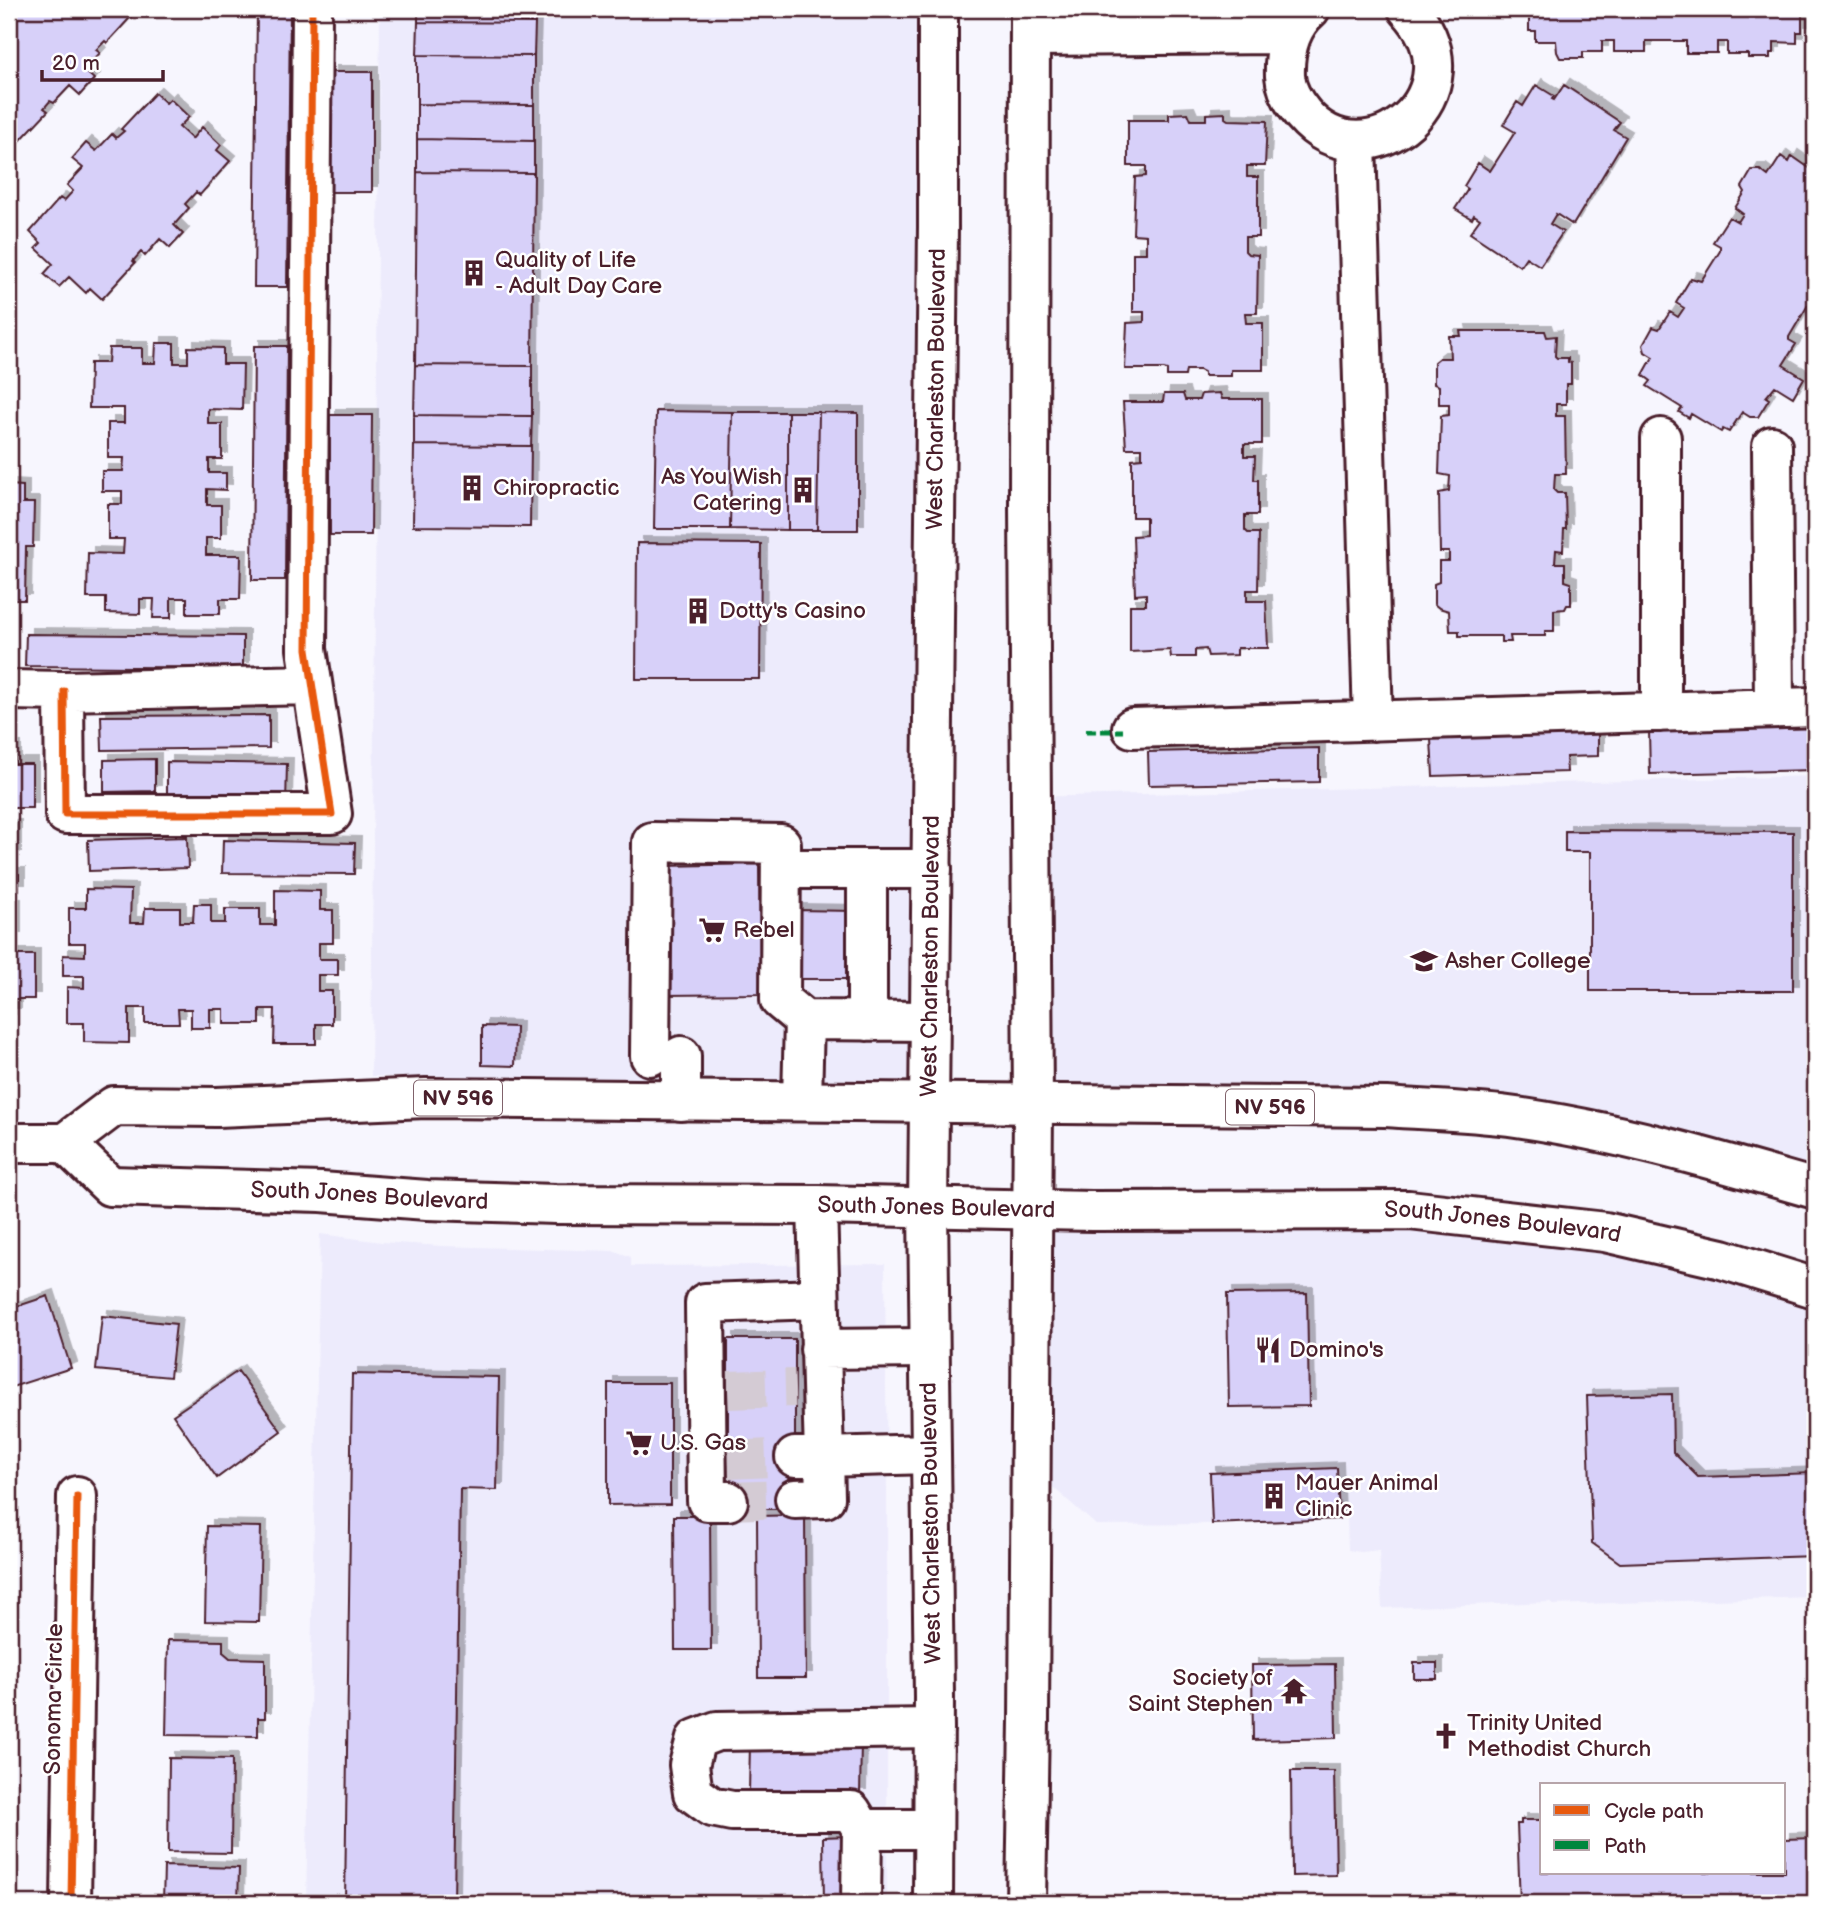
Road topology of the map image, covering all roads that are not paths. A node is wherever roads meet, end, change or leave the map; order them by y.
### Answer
1 (312, 9) edge
2 (938, 9) edge
3 (1408, 9) edge
4 (1300, 21) edge
5 (1030, 22) edge
6 (1356, 141) junction
7 (1661, 438) dead end
8 (1772, 446) dead end
9 (312, 685) junction
10 (9, 690) edge
11 (64, 691) junction
12 (1815, 706) edge
13 (1774, 708) junction
14 (1661, 712) junction
15 (1373, 721) junction
16 (1132, 728) dead end
17 (781, 869) junction
18 (867, 869) junction
19 (932, 869) junction
20 (804, 1020) junction
21 (867, 1021) junction
22 (930, 1021) junction
23 (802, 1100) junction
24 (681, 1101) junction
25 (930, 1101) junction
26 (1033, 1105) junction
27 (9, 1143) edge
28 (65, 1143) junction
29 (1815, 1189) edge
30 (817, 1205) junction
31 (928, 1208) junction
32 (1032, 1210) junction
33 (1815, 1288) edge
34 (819, 1299) junction
35 (928, 1348) junction
36 (820, 1349) junction
37 (930, 1454) junction
38 (809, 1457) junction
39 (77, 1496) dead end
40 (795, 1499) tunnel mouth
41 (728, 1500) tunnel mouth
42 (934, 1728) junction
43 (862, 1829) junction
44 (932, 1829) junction
45 (71, 1903) edge
46 (861, 1903) edge
47 (933, 1903) edge
48 (1026, 1903) edge

1 - 9 main road
2 - 19 main road, West Charleston Boulevard
3 - 6 main road
4 - 5 main road
4 - 6 main road
5 - 26 main road
6 - 15 main road
7 - 14 main road
8 - 13 main road
9 - 11 main road
9 - 11 main road
10 - 11 main road
12 - 13 main road
13 - 14 main road
14 - 15 main road
15 - 16 main road
17 - 18 main road
17 - 20 main road
17 - 24 main road
18 - 19 main road
18 - 21 main road
19 - 22 main road, West Charleston Boulevard
20 - 21 main road
20 - 23 main road
21 - 22 main road
22 - 25 main road, West Charleston Boulevard
23 - 24 main road, NV 596
23 - 25 main road, NV 596
24 - 28 main road, NV 596
25 - 26 main road, NV 596
25 - 31 main road, West Charleston Boulevard
26 - 29 main road, NV 596
26 - 32 main road
27 - 28 main road
28 - 30 main road, South Jones Boulevard
30 - 31 main road, South Jones Boulevard
30 - 34 main road
31 - 32 main road, South Jones Boulevard
31 - 35 main road, West Charleston Boulevard
32 - 33 main road, South Jones Boulevard
32 - 48 main road
34 - 36 main road
34 - 41 main road
35 - 36 main road
35 - 37 main road, West Charleston Boulevard
36 - 38 main road
37 - 38 main road
37 - 42 main road, West Charleston Boulevard
38 - 40 main road
39 - 45 main road, Sonoma Circle
42 - 43 main road
42 - 44 main road, West Charleston Boulevard
43 - 44 main road
43 - 46 main road
44 - 47 main road, West Charleston Boulevard

